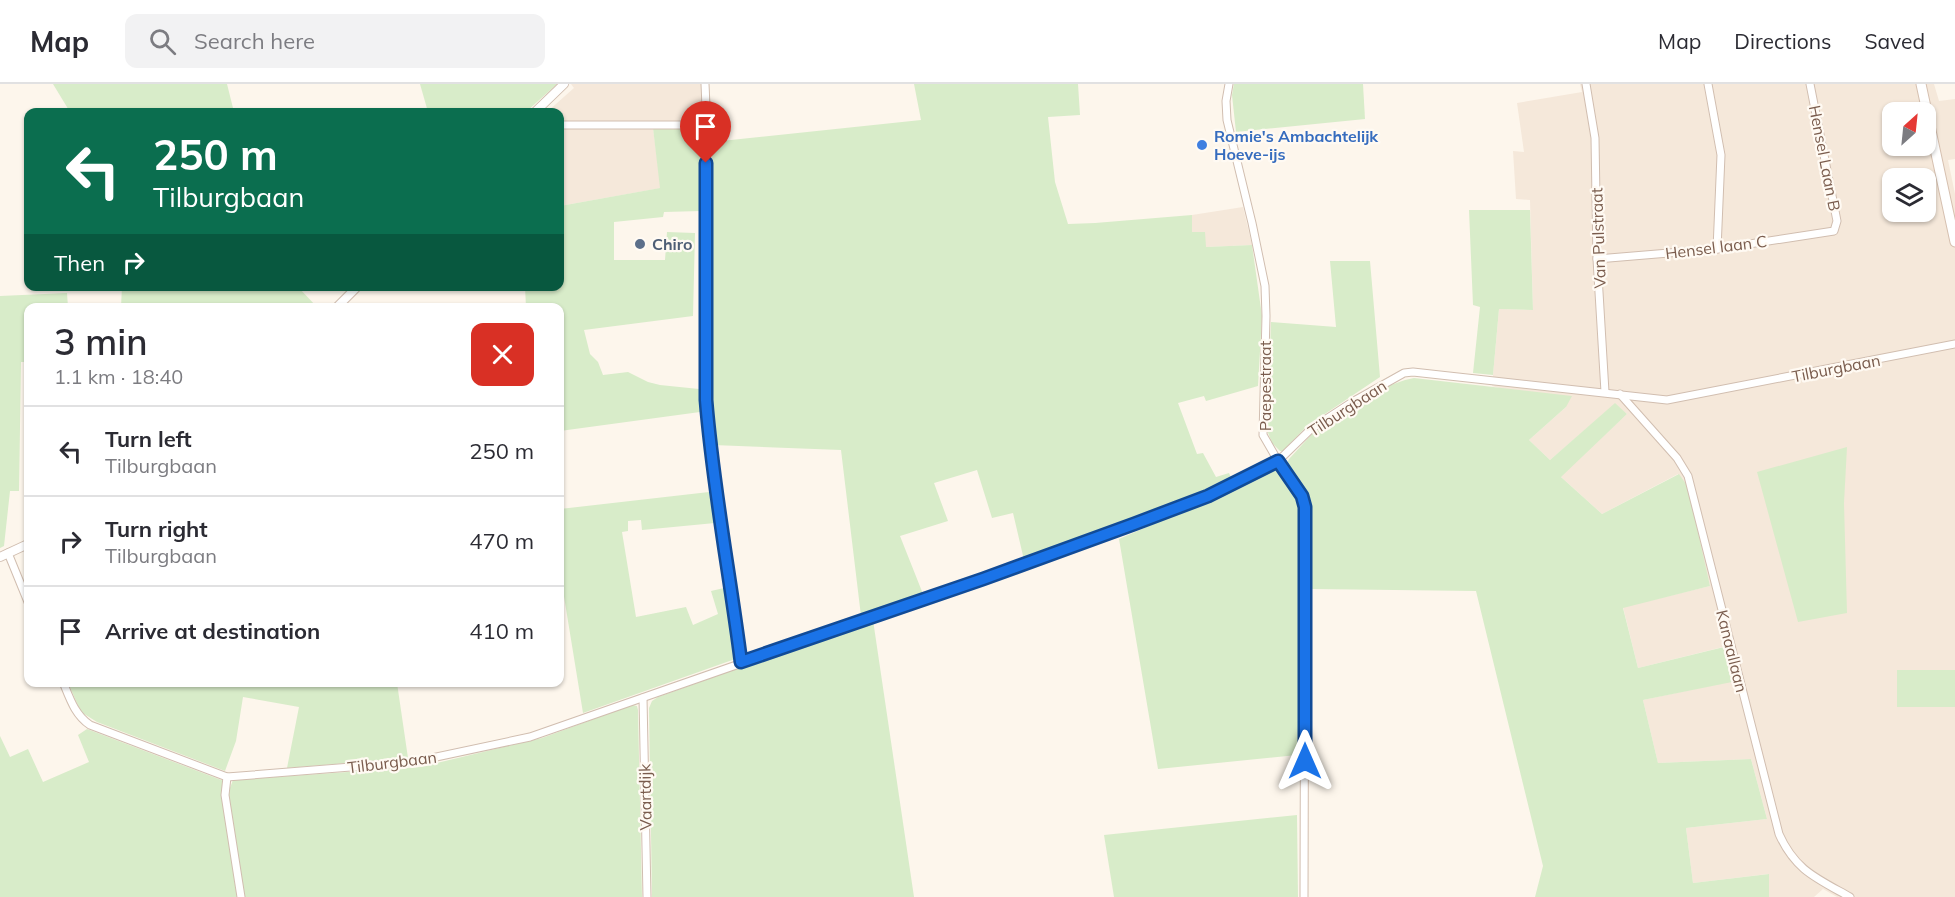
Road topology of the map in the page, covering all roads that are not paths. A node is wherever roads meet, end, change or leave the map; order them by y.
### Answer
1 (564, 84) edge
2 (705, 84) edge
3 (1229, 84) edge
4 (1586, 84) edge
5 (1708, 84) edge
6 (1810, 84) edge
7 (1921, 84) edge
8 (539, 108) edge
9 (564, 125) edge
10 (707, 125) junction
11 (1834, 231) joint
12 (1955, 242) edge
13 (1717, 249) junction
14 (1597, 259) junction
15 (353, 291) edge
16 (341, 303) edge
17 (1955, 344) edge
18 (1605, 392) junction
19 (1620, 394) junction
20 (1278, 461) junction
21 (24, 546) edge
22 (4, 555) edge
23 (24, 594) edge
24 (741, 662) junction
25 (65, 687) edge
26 (643, 698) junction
27 (227, 777) junction
28 (241, 897) edge
29 (647, 897) edge
30 (1304, 897) edge
31 (1850, 897) edge

1 - 8 street
2 - 10 street
3 - 20 street, Paepestraat
4 - 14 street, Van Pulstraat
5 - 13 street
6 - 11 street, Hensel Laan B
7 - 12 main road
9 - 10 street
10 - 24 street
11 - 13 street, Hensel laan C
13 - 14 street, Hensel laan C
14 - 18 street, Van Pulstraat
15 - 16 street
17 - 19 street, Tilburgbaan
18 - 19 street, Tilburgbaan
18 - 20 street, Tilburgbaan
19 - 31 street, Kanaallaan
20 - 24 street, Tilburgbaan
20 - 30 street, Paepestraat
21 - 22 street
22 - 23 street
24 - 26 street, Tilburgbaan
25 - 27 street, Tilburgbaan
26 - 27 street, Tilburgbaan
26 - 29 street, Vaartdijk
27 - 28 street

